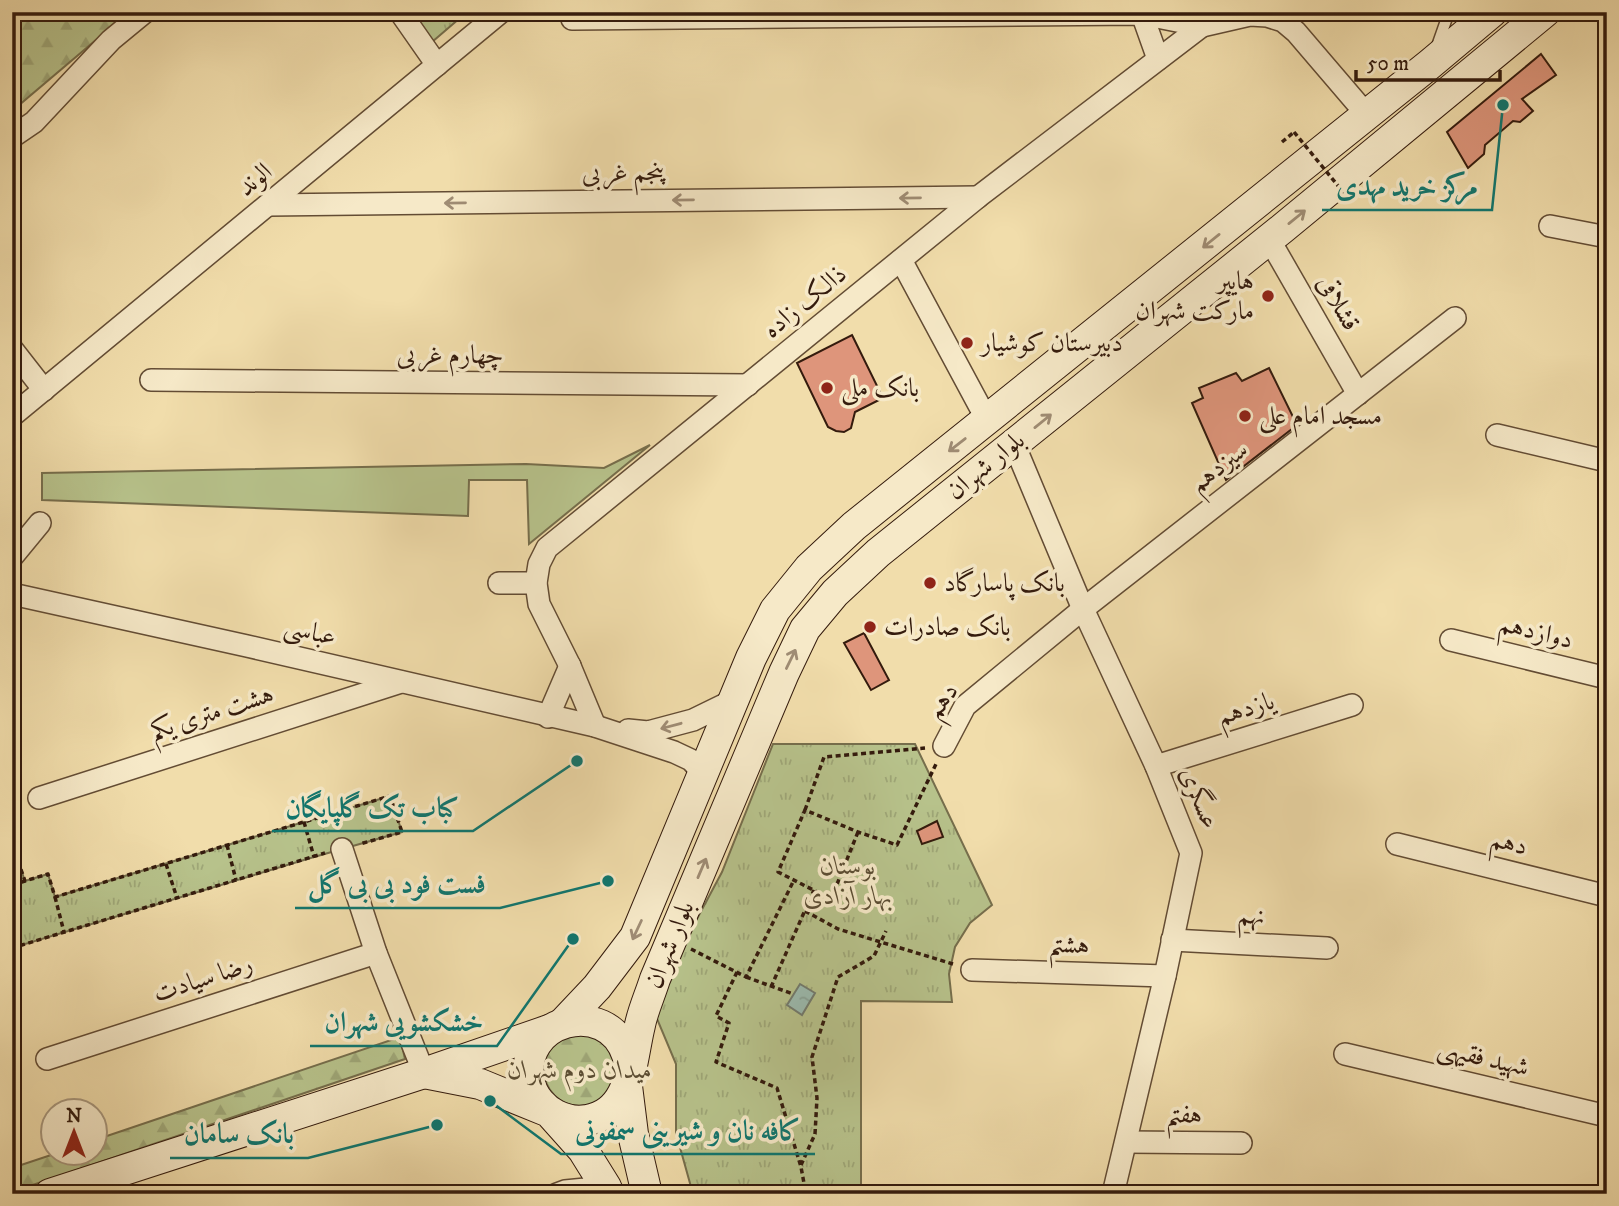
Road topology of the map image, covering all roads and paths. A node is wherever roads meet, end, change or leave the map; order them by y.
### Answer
1 (145, 12) edge
2 (400, 12) edge
3 (501, 12) edge
4 (1449, 12) edge
5 (1492, 12) edge
6 (1545, 12) edge
7 (1086, 14) edge
8 (1142, 15) junction
9 (572, 19) dead end
10 (1202, 26) junction
11 (1158, 59) junction
12 (1430, 64) junction
13 (437, 65) junction
14 (1367, 115) junction
15 (12, 137) edge
16 (1282, 142) dead end
17 (1344, 193) dead end
18 (978, 197) junction
19 (268, 205) junction
20 (1550, 226) dead end
21 (1607, 237) edge
22 (1269, 239) junction
23 (901, 260) junction
24 (1455, 318) dead end
25 (12, 349) edge
26 (151, 380) dead end
27 (748, 385) junction
28 (44, 390) junction
29 (1358, 394) junction
30 (12, 416) edge
31 (987, 420) junction
32 (1497, 435) dead end
33 (1014, 444) junction
34 (1607, 461) edge
35 (40, 523) dead end
36 (12, 557) edge
37 (499, 583) dead end
38 (536, 583) junction
39 (12, 594) edge
40 (1083, 609) junction
41 (1451, 640) dead end
42 (570, 666) junction
43 (1607, 678) edge
44 (403, 682) junction
45 (734, 700) junction
46 (1352, 705) dead end
47 (548, 716) junction
48 (595, 726) junction
49 (944, 746) junction
50 (1156, 766) junction
51 (703, 773) junction
52 (39, 798) dead end
53 (805, 810) junction
54 (303, 822) junction
55 (858, 832) junction
56 (1397, 844) dead end
57 (227, 845) junction
58 (342, 849) junction
59 (314, 857) junction
60 (12, 859) edge
61 (166, 864) junction
62 (236, 880) junction
63 (793, 880) junction
64 (25, 881) junction
65 (12, 885) edge
66 (814, 890) junction
67 (1607, 896) edge
68 (55, 897) junction
69 (177, 898) junction
70 (806, 911) junction
71 (886, 931) dead end
72 (64, 932) junction
73 (1172, 940) junction
74 (881, 942) junction
75 (683, 945) dead end
76 (12, 948) edge
77 (1327, 948) dead end
78 (376, 953) junction
79 (972, 970) joint
80 (737, 972) junction
81 (1165, 976) junction
82 (746, 977) junction
83 (771, 987) junction
84 (793, 995) dead end
85 (556, 1026) junction
86 (1345, 1054) dead end
87 (47, 1059) dead end
88 (424, 1073) junction
89 (629, 1078) junction
90 (549, 1112) junction
91 (1607, 1116) edge
92 (1126, 1142) junction
93 (1241, 1143) dead end
94 (800, 1167) junction
95 (104, 1185) edge
96 (606, 1191) edge
97 (561, 1192) edge
98 (50, 1194) edge
99 (647, 1194) edge
100 (806, 1194) edge
101 (1113, 1194) edge

1 - 15 street
2 - 13 street
3 - 13 street, الوند
4 - 12 lane
5 - 12 street, بلوار شهران
22 -> 6 street, بلوار شهران
7 - 8 street
7 - 9 street
8 - 10 street
8 - 11 street
10 - 11 street, ذالک زاده
10 - 14 street
11 - 18 street, ذالک زاده
12 - 14 street, بلوار شهران
13 - 19 street, الوند
14 -> 31 street, بلوار شهران
16 - 17 path, bridge
18 -> 19 street, پنجم غربی
18 - 23 street, ذالک زاده
19 - 28 street, الوند
20 - 21 street
22 - 29 street, قشلاقی
33 -> 22 street, بلوار شهران
23 - 27 street, ذالک زاده
23 - 31 street
24 - 29 street, سیزدهم
25 - 28 street
26 - 27 street, چهارم غربی
27 - 38 street, ذالک زاده
28 - 30 street, الوند
29 - 40 street, سیزدهم
31 -> 45 street, بلوار شهران
32 - 34 street
33 - 40 street, عسگری
89 -> 33 street, بلوار شهران
35 - 36 street
37 - 38 street
38 - 42 street
39 - 44 street, عباسی
40 - 49 street, دهم
40 - 50 street, عسگری
41 - 43 street, دوازدهم
42 - 47 street
42 - 48 street
44 - 47 street, عباسی
44 - 52 street, هشت متری یکم
45 -> 48 street
45 - 51 street, بلوار شهران
46 - 50 street, یازدهم
47 - 48 street, عباسی
48 - 51 street
49 - 53 path
49 - 55 path
50 - 73 street, عسگری
51 -> 85 street, بلوار شهران
53 - 55 path
53 - 63 path
54 - 57 path
54 - 58 path
54 - 59 path
55 - 66 path
56 - 67 street, دهم
57 - 61 path
57 - 62 path
58 - 59 path
58 - 78 street
59 - 62 path
60 - 64 path
61 - 68 path
61 - 69 path
62 - 69 path
63 - 66 path
63 - 82 path
64 - 65 path
64 - 68 path
66 - 70 path
68 - 72 path
69 - 72 path
70 - 74 path
70 - 83 path
71 - 74 path
72 - 76 path
73 - 77 street, نهم
73 - 81 street, عسگری
74 - 79 path
74 - 94 path
75 - 80 path
78 - 87 street, رضا سیادت
78 - 88 street
79 - 81 street, هشتم
80 - 82 path
80 - 94 path
81 - 92 street, عسگری
82 - 83 path
83 - 84 path
85 - 88 street
85 - 89 street
85 - 90 street
86 - 91 street, شهید فقیهی
88 - 90 street
88 - 95 street
89 - 90 street
89 - 99 street, بلوار شهران
90 - 96 street
92 - 93 street, هفتم
92 - 101 street, عسگری
94 - 100 path
95 - 98 street
96 - 97 street

